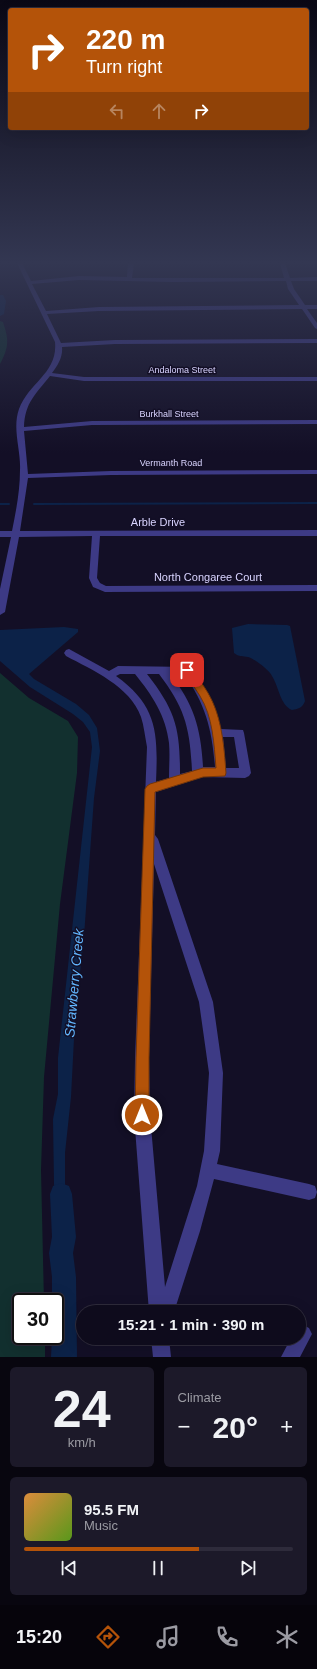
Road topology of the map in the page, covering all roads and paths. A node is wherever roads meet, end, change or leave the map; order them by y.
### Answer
1 (50, 326) edge
2 (317, 341) edge
3 (59, 345) junction
4 (47, 374) junction
5 (317, 379) edge
6 (317, 422) edge
7 (21, 428) junction
8 (317, 472) edge
9 (25, 476) junction
10 (317, 532) edge
11 (0, 534) edge
12 (15, 534) junction
13 (96, 534) junction
14 (317, 588) edge
15 (0, 612) edge
16 (69, 654) dead end
17 (138, 670) junction
18 (162, 670) junction
19 (108, 676) junction
20 (218, 733) junction
21 (221, 773) junction
22 (198, 774) junction
23 (175, 781) junction
24 (150, 789) junction
25 (149, 832) junction
26 (208, 1170) junction
27 (309, 1192) dead end
28 (157, 1305) edge
29 (167, 1305) edge
30 (297, 1345) edge
31 (290, 1357) edge

1 - 3 street
2 - 3 street
3 - 4 street
4 - 5 street, Andaloma Street
4 - 7 street
6 - 7 street, Burkhall Street
7 - 9 street
8 - 9 street, Vermanth Road
9 - 12 street
10 - 13 street, Arble Drive
11 - 12 street, Arble Drive
12 - 13 street, Arble Drive
12 - 15 street
13 - 14 street, North Congaree Court
16 - 19 street
17 - 18 street
17 - 19 street
17 - 23 street
18 - 20 street
18 - 22 street
19 - 24 street
20 - 21 street
20 - 21 street
21 - 22 street
22 - 23 street
23 - 24 street
24 - 25 street
25 - 26 street
25 - 28 street
26 - 27 street
26 - 29 street
30 - 31 street

